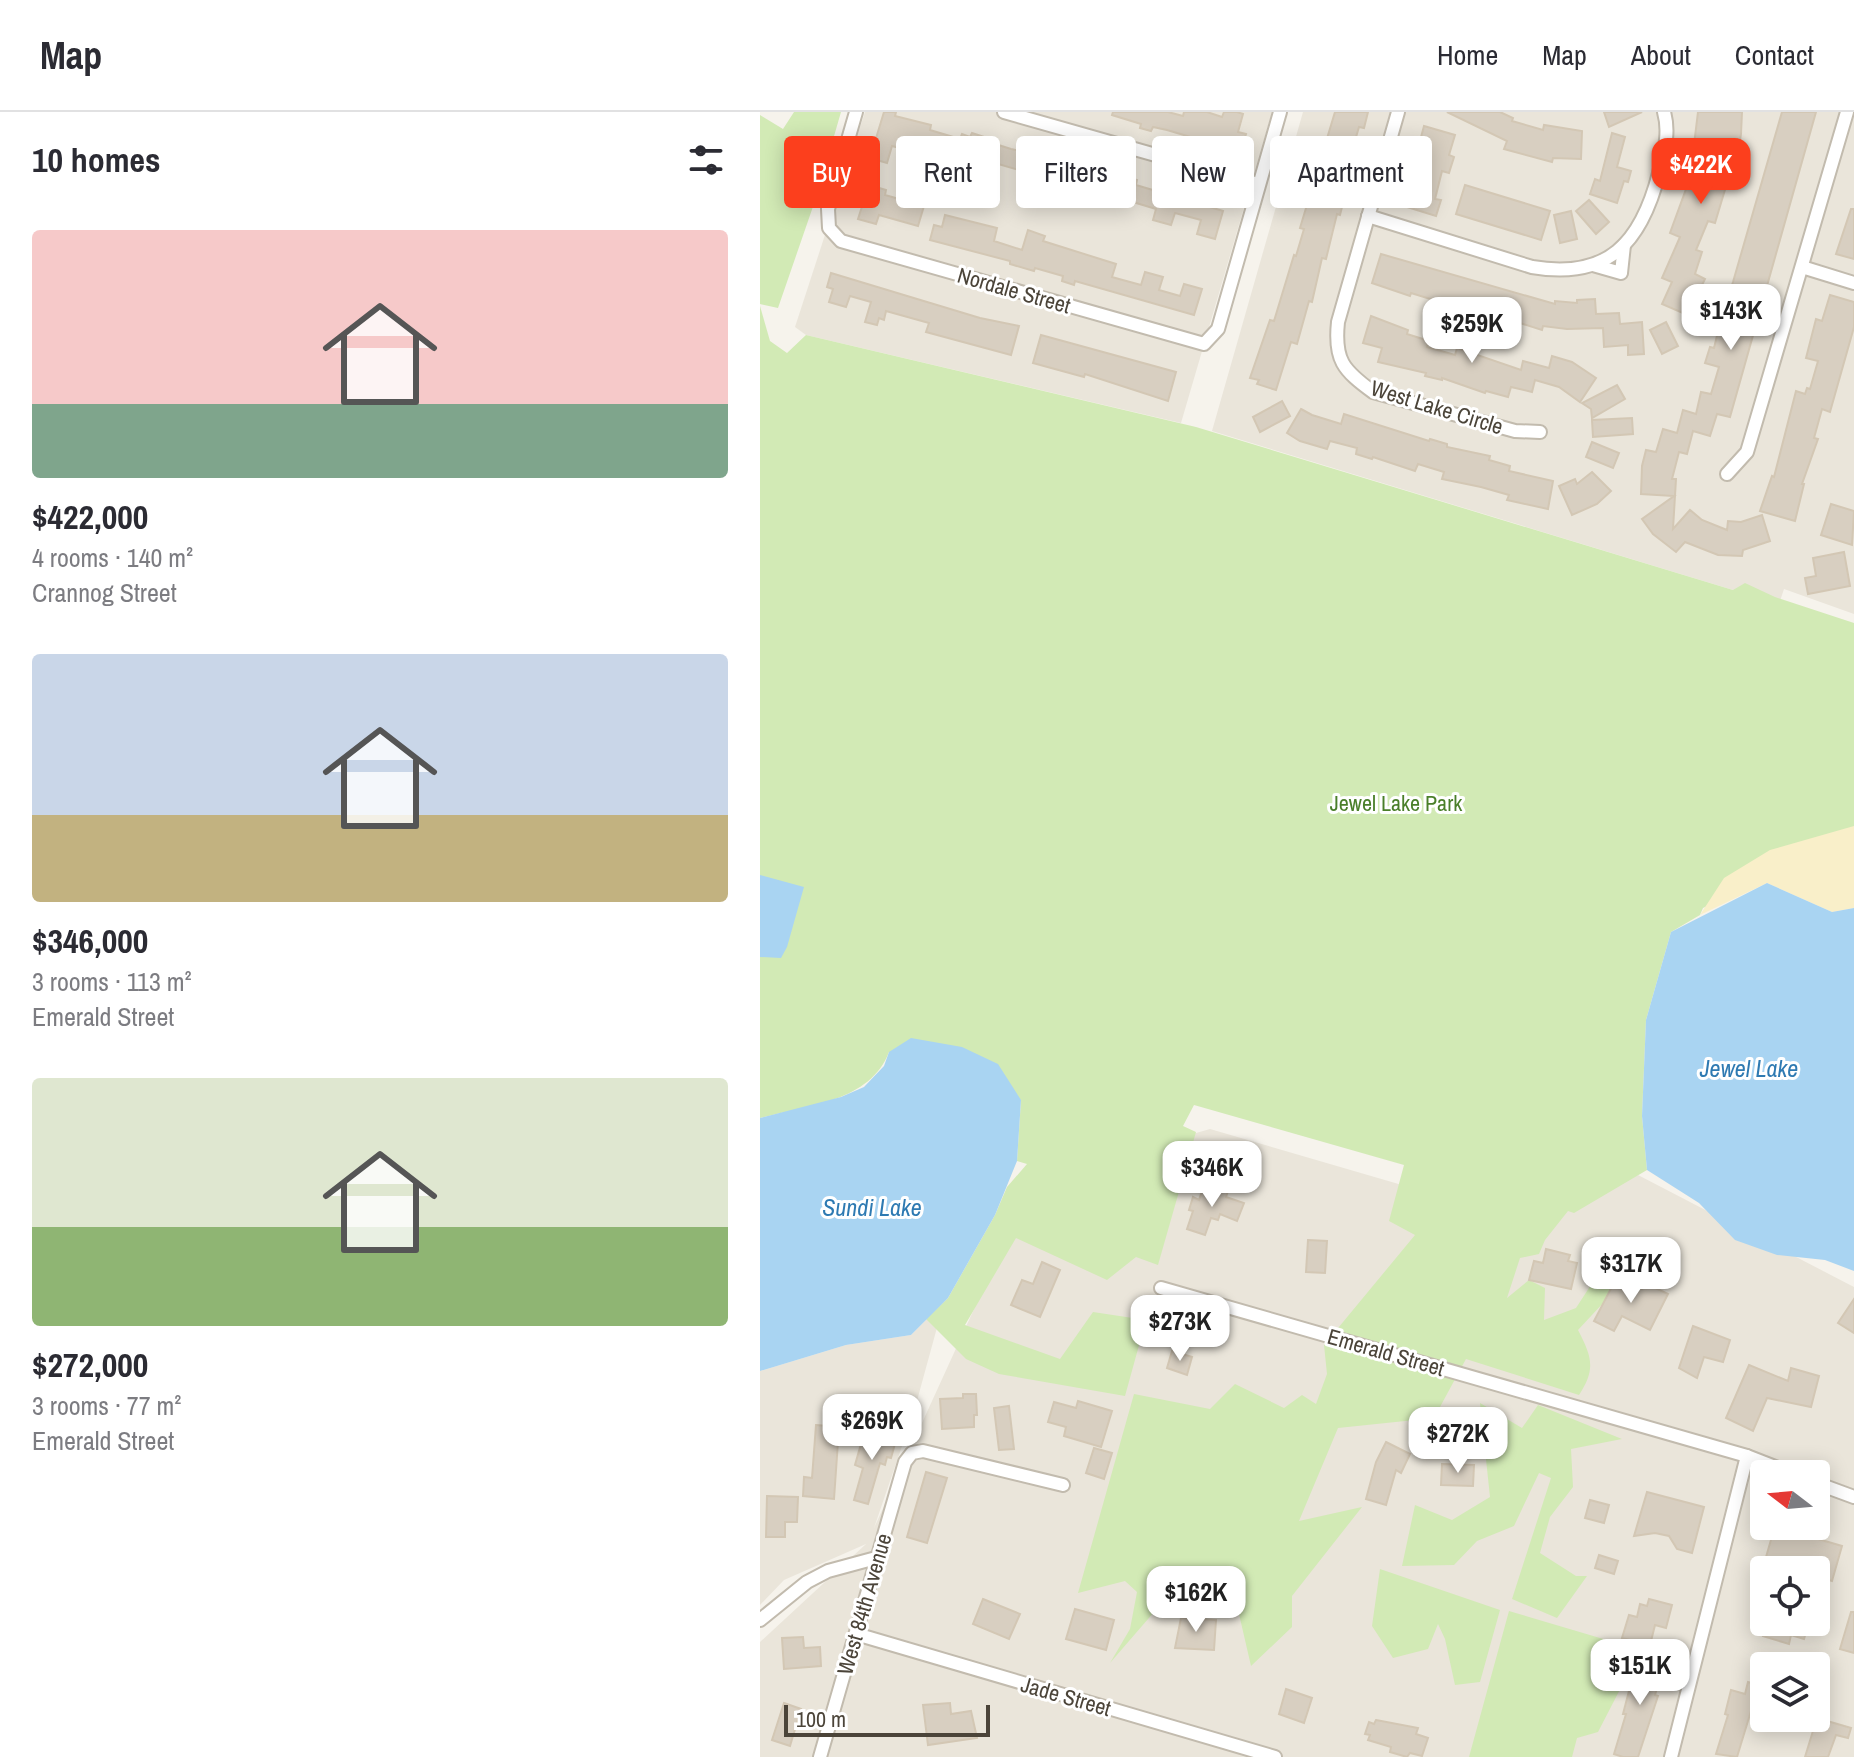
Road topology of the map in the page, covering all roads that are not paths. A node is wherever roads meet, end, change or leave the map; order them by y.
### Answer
1 (856, 112) edge
2 (1004, 112) edge
3 (1280, 112) edge
4 (1398, 112) edge
5 (1664, 112) edge
6 (1847, 112) edge
7 (1258, 184) junction
8 (1368, 216) junction
9 (1624, 245) junction
10 (1593, 265) junction
11 (1802, 267) junction
12 (1854, 283) edge
13 (1540, 432) dead end
14 (1727, 474) dead end
15 (1161, 1288) dead end
16 (1747, 1456) junction
17 (1757, 1460) edge
18 (1063, 1485) dead end
19 (1830, 1488) edge
20 (1854, 1497) edge
21 (876, 1558) junction
22 (760, 1620) edge
23 (856, 1634) junction
24 (1242, 1752) edge
25 (820, 1757) edge
26 (1275, 1757) edge
27 (1671, 1757) edge

1 - 7 street, Nordale Street
2 - 7 street
3 - 7 street
4 - 8 street
5 - 9 street
6 - 11 street
8 - 10 street
8 - 13 street, West Lake Circle
9 - 10 street
9 - 10 street
11 - 12 street
11 - 14 street
15 - 16 street, Emerald Street
16 - 17 street, Emerald Street
16 - 27 street
18 - 21 street, West 84th Avenue
19 - 20 street
21 - 22 street
21 - 23 street, West 84th Avenue
23 - 24 street, Jade Street
23 - 25 street, West 84th Avenue
24 - 26 street, Jade Street

